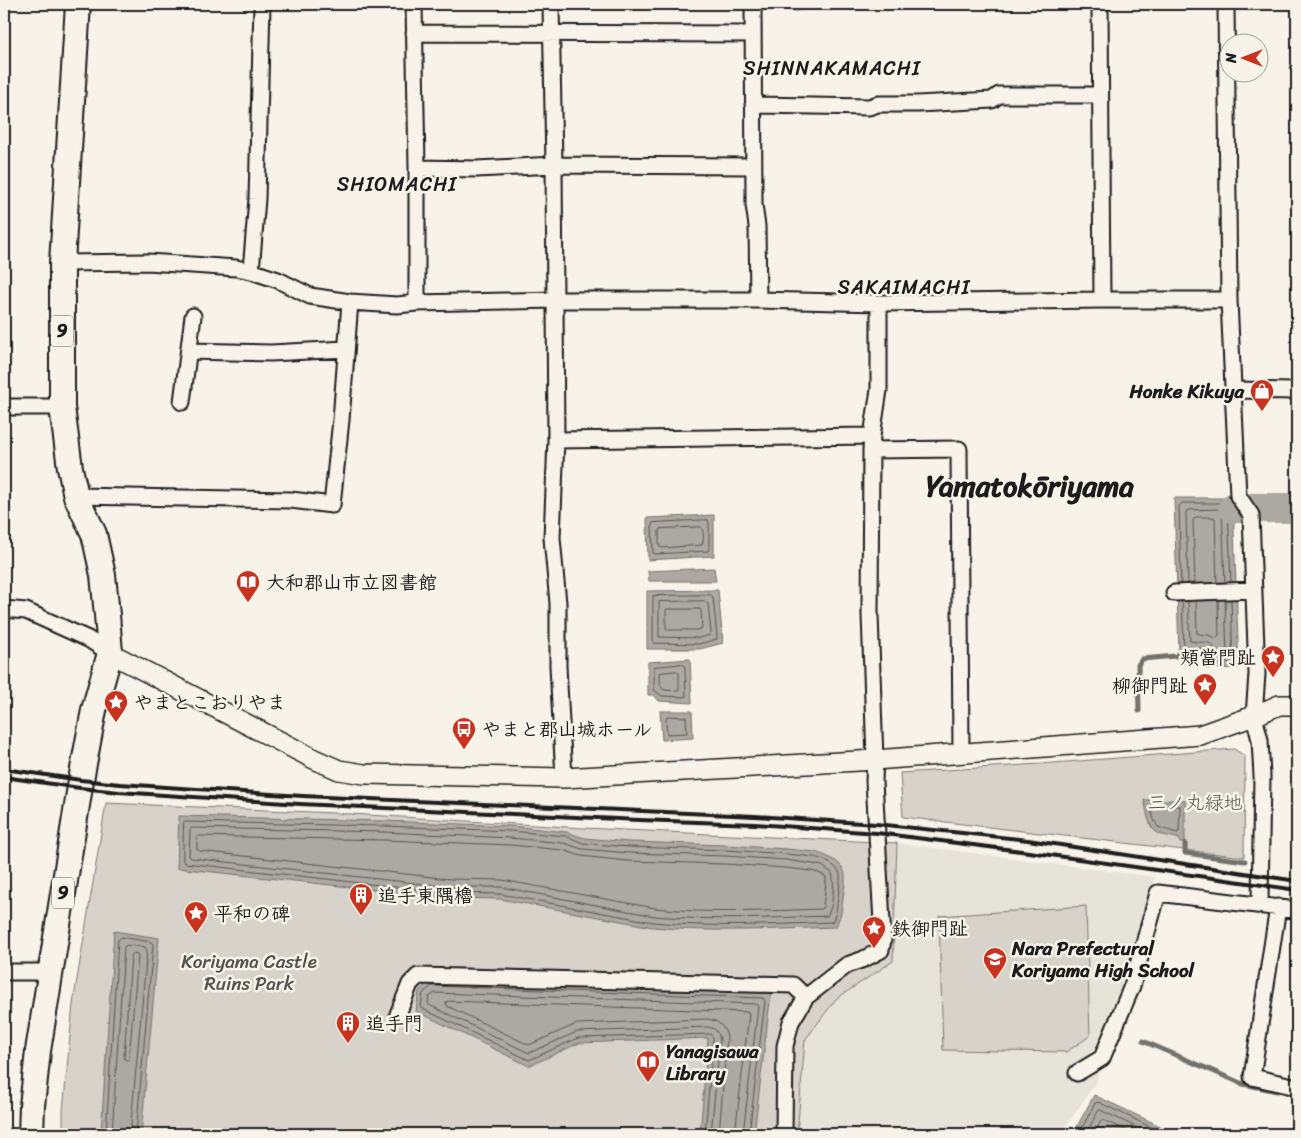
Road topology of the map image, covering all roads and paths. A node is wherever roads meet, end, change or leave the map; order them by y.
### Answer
1 (78, 4) edge
2 (262, 4) edge
3 (414, 4) edge
4 (550, 4) edge
5 (753, 4) edge
6 (1100, 4) edge
7 (1226, 4) edge
8 (414, 33) junction
9 (551, 34) junction
10 (753, 34) junction
11 (1100, 95) junction
12 (753, 105) junction
13 (554, 165) junction
14 (753, 166) junction
15 (417, 168) junction
16 (62, 263) junction
17 (251, 271) junction
18 (555, 300) junction
19 (758, 300) junction
20 (1102, 300) junction
21 (1229, 300) junction
22 (350, 302) junction
23 (417, 303) junction
24 (879, 303) junction
25 (193, 316) dead end
26 (346, 349) junction
27 (189, 351) junction
28 (1233, 390) junction
29 (1297, 390) edge
30 (182, 402) dead end
31 (4, 407) edge
32 (62, 407) junction
33 (556, 440) junction
34 (871, 443) junction
35 (76, 496) junction
36 (1253, 590) junction
37 (1174, 593) dead end
38 (4, 609) edge
39 (110, 653) junction
40 (1297, 705) edge
41 (1254, 716) junction
42 (961, 753) junction
43 (876, 760) junction
44 (564, 778) junction
45 (1260, 904) junction
46 (1278, 907) junction
47 (1297, 910) edge
48 (4, 972) edge
49 (50, 972) junction
50 (806, 997) junction
51 (398, 1014) dead end
52 (1077, 1073) dead end
53 (1297, 1087) edge
54 (31, 1134) edge
55 (784, 1134) edge

1 - 16 main road, 9
2 - 17 street
3 - 8 street
4 - 9 street
5 - 10 street
6 - 11 street
7 - 21 street
8 - 9 street
8 - 15 street
9 - 10 street
9 - 13 street
10 - 12 street
11 - 12 street
11 - 20 street
12 - 14 street
13 - 14 street
13 - 15 street
13 - 18 street
14 - 19 street
15 - 23 street
16 - 17 street
16 - 32 main road, 9
17 - 22 street
18 - 19 street
18 - 23 street
18 - 33 street
19 - 24 street
20 - 21 street
20 - 24 street
21 - 28 street
22 - 23 street
22 - 26 street
24 - 34 street
25 - 27 street
26 - 27 street
26 - 35 street
27 - 30 street
28 - 29 street
28 - 36 street
31 - 32 street
32 - 35 main road, 9
33 - 34 street
33 - 44 street
34 - 42 street
34 - 43 street
35 - 39 main road, 9
36 - 37 street
36 - 41 street
38 - 39 street
39 - 44 street
39 - 49 main road, 9
40 - 41 street
41 - 42 street
41 - 45 street
42 - 43 street
43 - 44 street
43 - 50 street
45 - 46 street
45 - 52 street
46 - 47 street
46 - 53 street
48 - 49 street
49 - 54 main road, 9
50 - 51 street
50 - 55 street

